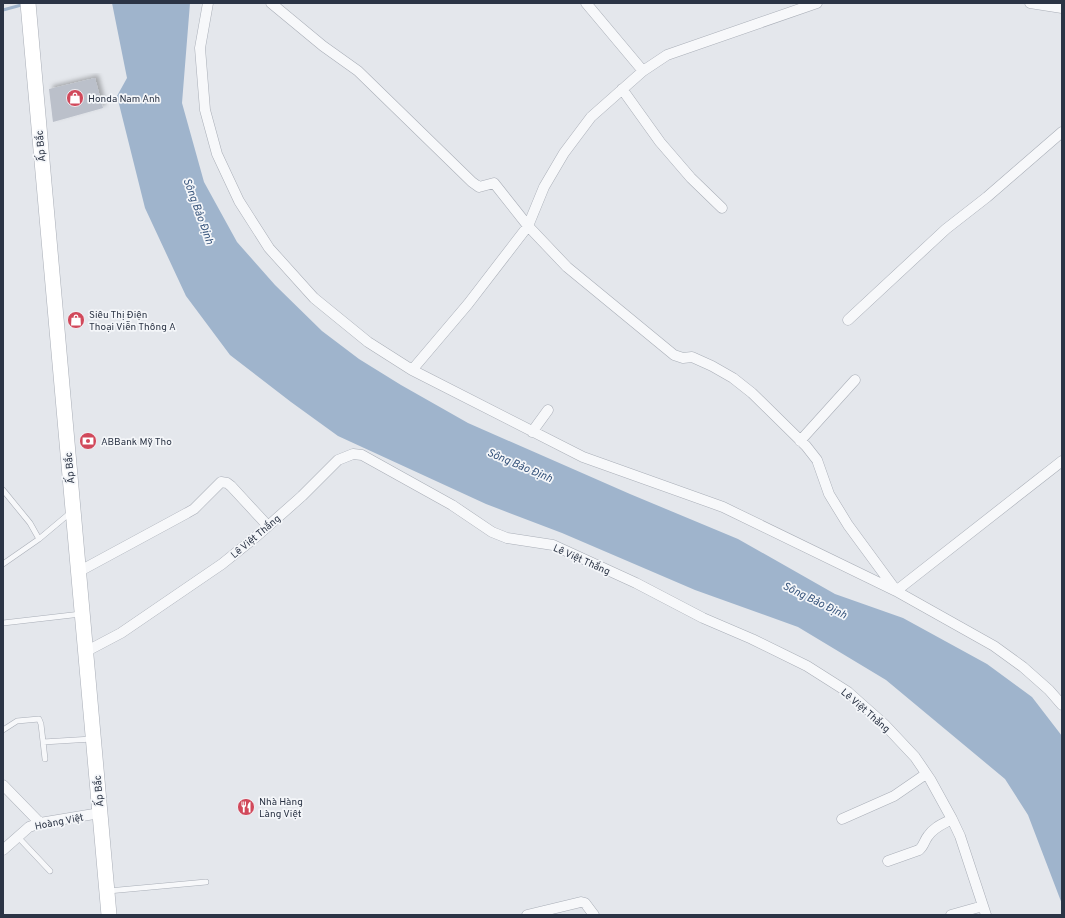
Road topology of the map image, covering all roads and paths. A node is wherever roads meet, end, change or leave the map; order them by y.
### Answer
1 (28, 3) edge
2 (208, 3) edge
3 (271, 3) edge
4 (586, 3) edge
5 (817, 3) edge
6 (1030, 3) edge
7 (1062, 8) edge
8 (643, 71) junction
9 (622, 89) junction
10 (1062, 132) edge
11 (722, 208) dead end
12 (528, 226) junction
13 (848, 320) dead end
14 (412, 370) junction
15 (855, 380) dead end
16 (548, 410) dead end
17 (532, 432) junction
18 (800, 441) junction
19 (1062, 461) edge
20 (3, 490) edge
21 (73, 511) junction
22 (268, 526) junction
23 (39, 539) junction
24 (3, 564) edge
25 (78, 572) junction
26 (896, 591) junction
27 (82, 614) junction
28 (3, 623) edge
29 (85, 652) junction
30 (1062, 705) edge
31 (3, 730) edge
32 (93, 739) junction
33 (43, 742) junction
34 (45, 759) dead end
35 (926, 774) junction
36 (3, 785) edge
37 (100, 814) junction
38 (842, 819) dead end
39 (952, 819) junction
40 (40, 823) junction
41 (18, 836) junction
42 (3, 850) edge
43 (888, 861) dead end
44 (50, 871) dead end
45 (206, 882) dead end
46 (107, 891) junction
47 (984, 910) edge
48 (109, 915) edge
49 (527, 915) edge
50 (594, 915) edge
51 (951, 915) edge

1 - 21 main road, Ấp Bắc
2 - 14 street
3 - 12 street
4 - 8 street
5 - 8 street
6 - 7 street
8 - 9 street
9 - 11 street
9 - 12 street
10 - 13 street
12 - 14 street
12 - 18 street
14 - 17 street
15 - 18 street
16 - 17 street
17 - 26 street
18 - 26 street
19 - 26 street
20 - 23 lane
21 - 23 lane
21 - 25 main road, Ấp Bắc
22 - 25 street
22 - 29 street, Lê Việt Thắng
22 - 35 street, Lê Việt Thắng
23 - 24 lane
25 - 27 main road, Ấp Bắc
26 - 30 street
27 - 28 lane
27 - 29 main road, Ấp Bắc
29 - 32 main road, Ấp Bắc
31 - 33 lane
32 - 33 lane
32 - 37 main road, Ấp Bắc
33 - 34 lane
35 - 38 street
35 - 39 street, Lê Việt Thắng
36 - 40 street
37 - 40 street, Hoàng Việt
37 - 46 main road, Ấp Bắc
39 - 43 street
39 - 47 street, Lê Việt Thắng
40 - 41 street, Hoàng Việt
41 - 42 street, Hoàng Việt
41 - 44 lane
45 - 46 lane
46 - 48 main road, Ấp Bắc
47 - 51 street
49 - 50 street

